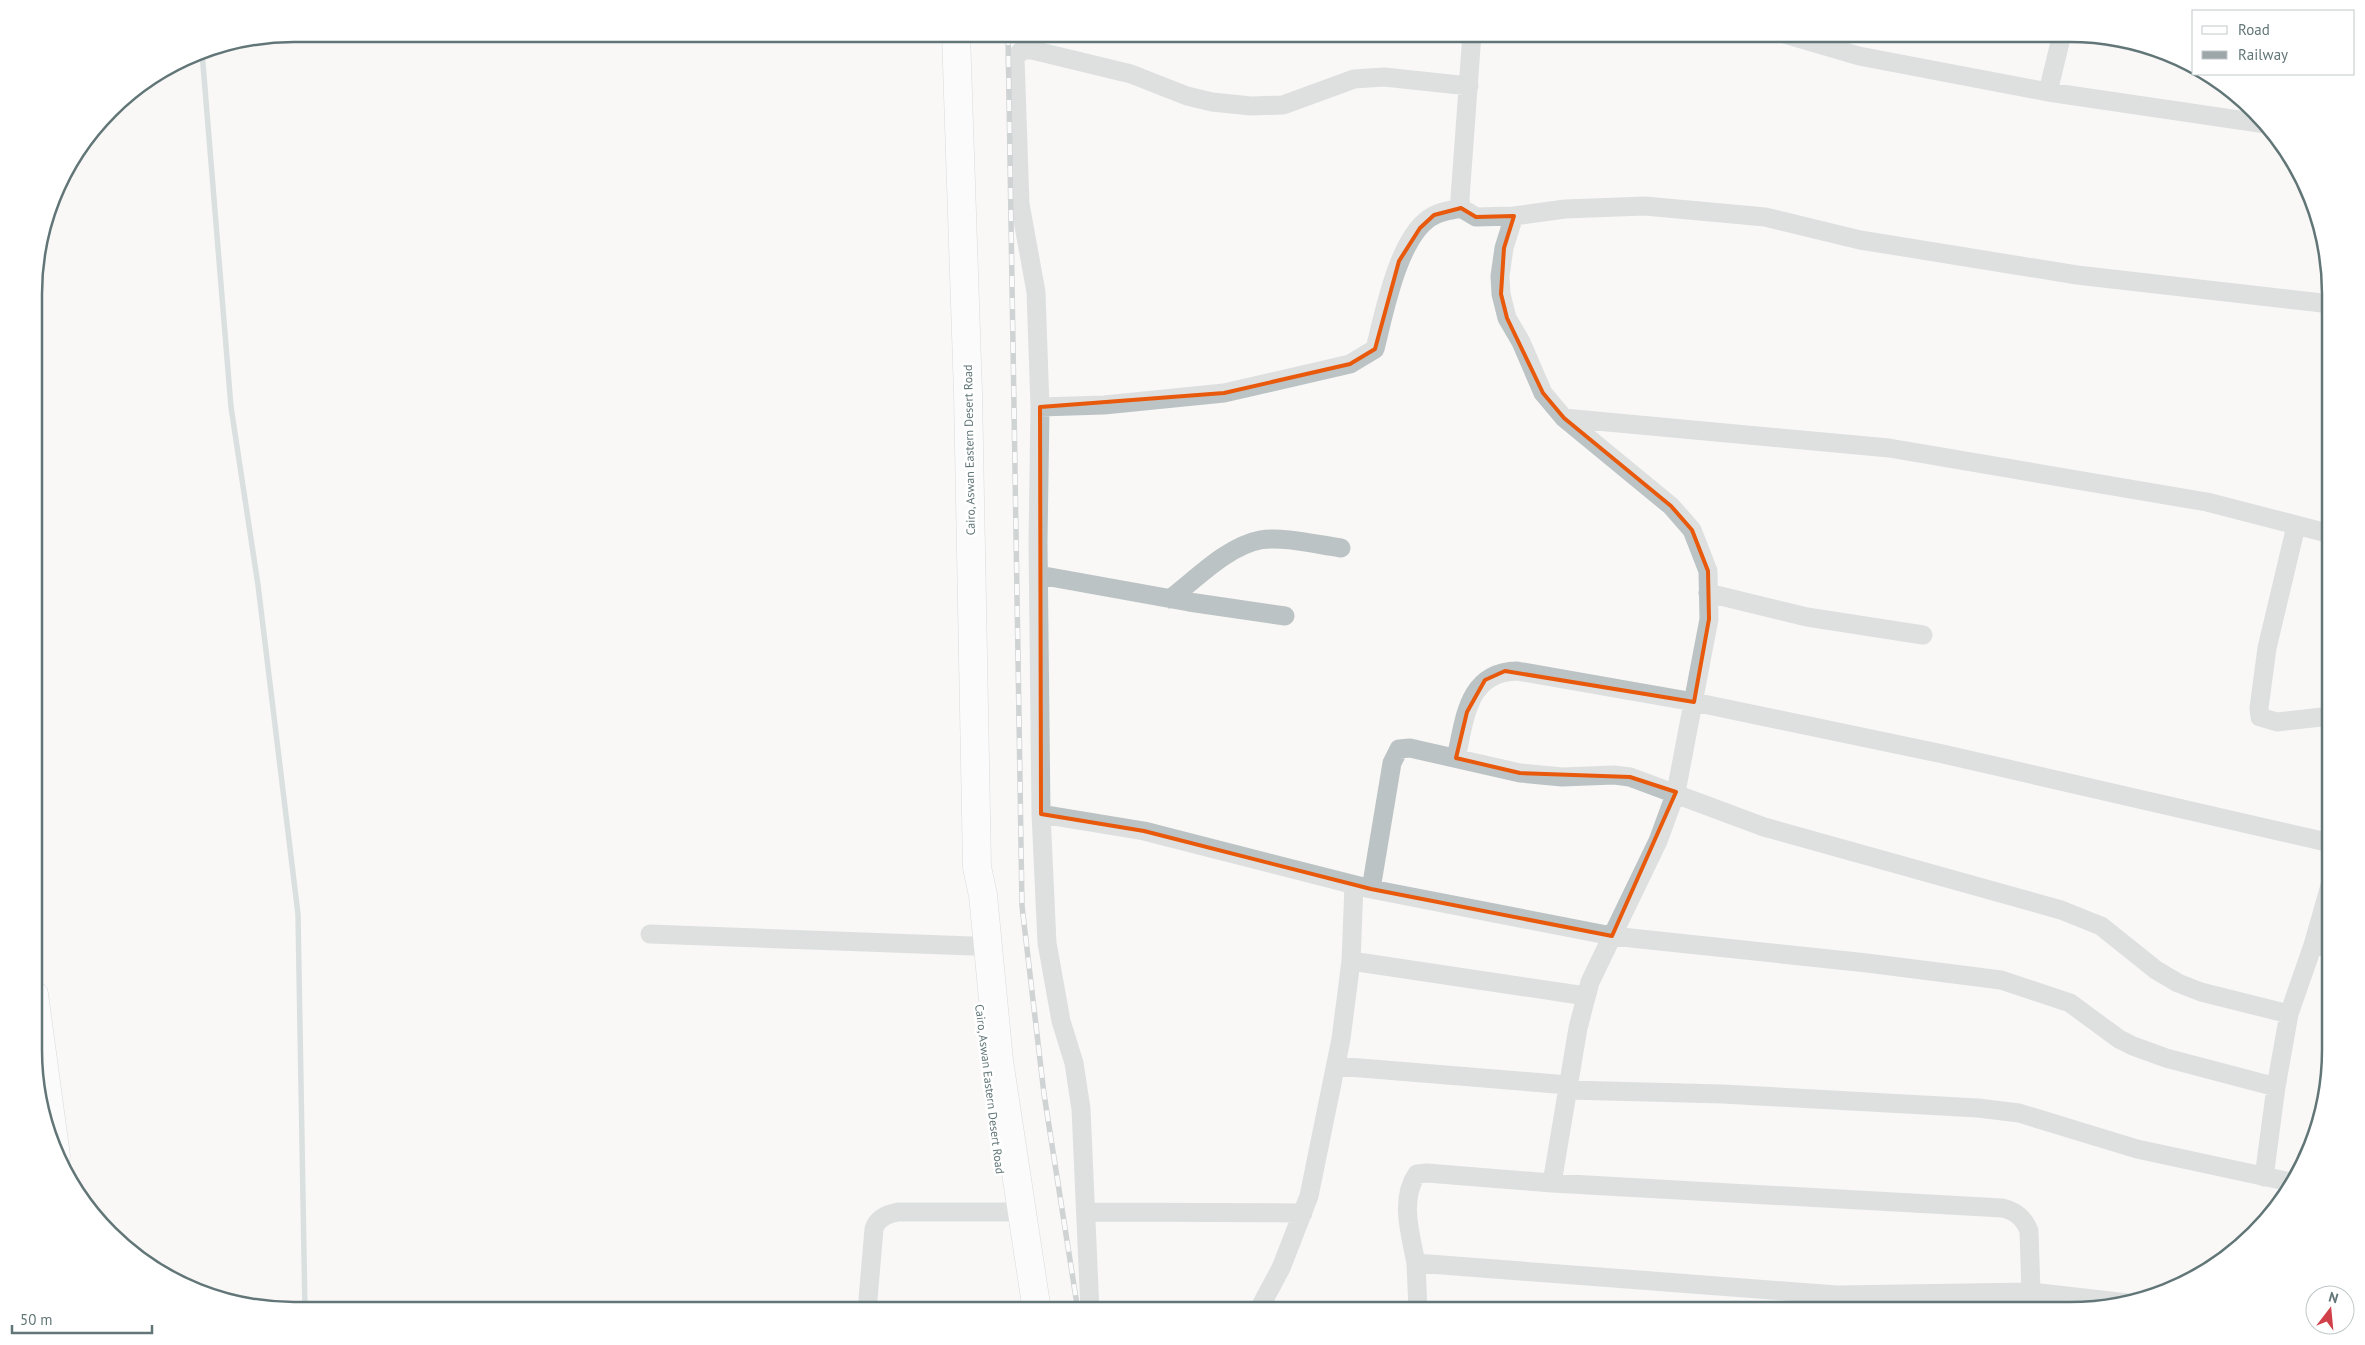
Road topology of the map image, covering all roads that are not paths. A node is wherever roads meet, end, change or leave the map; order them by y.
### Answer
1 (956, 42) edge
2 (1471, 42) edge
3 (1811, 42) edge
4 (2060, 42) edge
5 (1468, 86) junction
6 (2048, 92) junction
7 (2255, 122) edge
8 (1461, 208) junction
9 (1514, 216) junction
10 (2322, 303) edge
11 (1040, 406) junction
12 (1564, 418) junction
13 (2296, 526) junction
14 (2322, 532) edge
15 (1341, 548) dead end
16 (1039, 575) junction
17 (1708, 594) junction
18 (1170, 598) junction
19 (1285, 616) dead end
20 (1923, 635) dead end
21 (1694, 702) junction
22 (2322, 717) edge
23 (1456, 758) junction
24 (1676, 792) junction
25 (1041, 814) junction
26 (2322, 841) edge
27 (977, 867) junction
28 (1362, 887) junction
29 (650, 934) dead end
30 (1612, 936) junction
31 (972, 946) junction
32 (2322, 946) edge
33 (1351, 961) junction
34 (1586, 996) junction
35 (2289, 1014) junction
36 (42, 1038) edge
37 (1336, 1066) junction
38 (2276, 1087) junction
39 (1567, 1088) junction
40 (54, 1125) edge
41 (2264, 1177) junction
42 (2286, 1181) edge
43 (1552, 1182) junction
44 (1006, 1212) junction
45 (1087, 1212) junction
46 (1303, 1213) junction
47 (1416, 1264) junction
48 (2030, 1301) edge
49 (868, 1302) edge
50 (1021, 1302) edge
51 (1036, 1302) edge
52 (1089, 1302) edge
53 (1263, 1302) edge
54 (1418, 1302) edge
55 (2079, 1302) edge

1 - 27 highway, Cairo, Aswan Eastern Desert Road
2 - 5 street
3 - 6 street
4 - 6 street
5 - 8 street
5 - 11 street
6 - 7 street
8 - 9 street
8 - 11 street
9 - 10 street
9 - 12 street
11 - 16 street
12 - 13 street
12 - 17 street
13 - 14 street
13 - 22 street
15 - 18 street
16 - 18 street
16 - 25 street
17 - 20 street
17 - 21 street
18 - 19 street
21 - 23 street
21 - 24 street
21 - 26 street
23 - 24 street
23 - 28 street
24 - 30 street
24 - 35 street
25 - 28 street
25 - 45 street
27 - 31 highway, Cairo, Aswan Eastern Desert Road
27 - 51 highway, Cairo, Aswan Eastern Desert Road
28 - 30 street
28 - 33 street
29 - 31 street
30 - 34 street
30 - 38 street
31 - 44 highway, Cairo, Aswan Eastern Desert Road
32 - 35 street
33 - 34 street
33 - 37 street
34 - 39 street
35 - 38 street
36 - 40 main road
37 - 39 street
37 - 46 street
38 - 41 street
39 - 41 street
39 - 43 street
41 - 42 street
43 - 47 street
43 - 48 street
44 - 49 street
44 - 50 highway, Cairo, Aswan Eastern Desert Road
45 - 46 street
45 - 52 street
46 - 53 street
47 - 48 street
47 - 54 street
48 - 55 street

